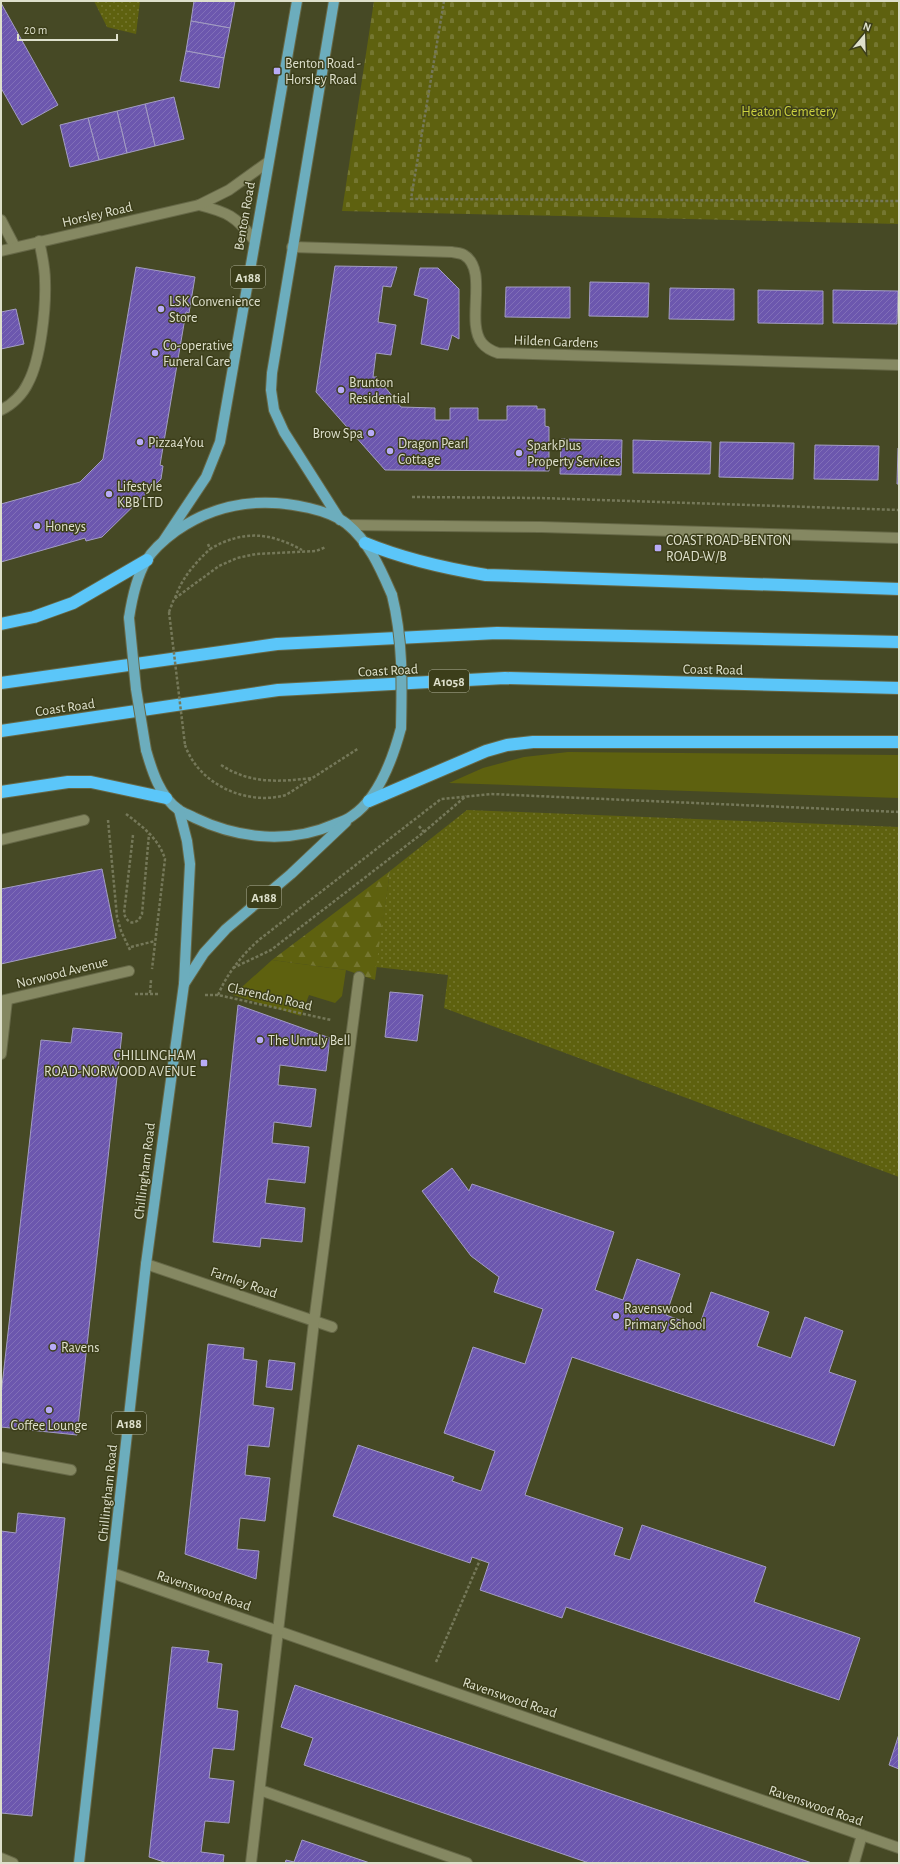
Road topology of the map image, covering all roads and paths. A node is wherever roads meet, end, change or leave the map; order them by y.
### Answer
1 (297, 1) edge
2 (334, 1) edge
3 (444, 1) edge
4 (268, 162) junction
5 (899, 201) edge
6 (199, 205) junction
7 (1, 220) edge
8 (254, 240) junction
9 (39, 242) junction
10 (15, 247) junction
11 (292, 247) junction
12 (1, 251) edge
13 (899, 365) edge
14 (1, 410) edge
15 (412, 497) dead end
16 (899, 510) edge
17 (344, 522) junction
18 (899, 538) edge
19 (164, 540) junction
20 (365, 543) junction
21 (208, 544) dead end
22 (326, 547) dead end
23 (210, 549) junction
24 (302, 551) junction
25 (147, 560) junction
26 (899, 589) edge
27 (174, 599) junction
28 (1, 624) edge
29 (899, 642) edge
30 (1, 683) edge
31 (899, 688) edge
32 (1, 731) edge
33 (899, 742) edge
34 (359, 748) dead end
35 (221, 765) dead end
36 (312, 778) junction
37 (1, 792) edge
38 (467, 796) junction
39 (166, 798) junction
40 (368, 801) junction
41 (178, 810) junction
42 (107, 812) dead end
43 (899, 812) edge
44 (125, 814) dead end
45 (352, 816) junction
46 (84, 820) dead end
47 (418, 825) dead end
48 (424, 832) junction
49 (149, 834) junction
50 (133, 835) dead end
51 (1, 840) edge
52 (155, 941) junction
53 (130, 948) junction
54 (232, 968) junction
55 (129, 971) junction
56 (152, 971) dead end
57 (359, 977) dead end
58 (151, 978) dead end
59 (184, 984) junction
60 (150, 993) junction
61 (182, 995) junction
62 (218, 995) junction
63 (4, 1000) edge
64 (353, 1025) junction
65 (1, 1054) edge
66 (146, 1264) junction
67 (314, 1322) junction
68 (332, 1327) dead end
69 (1, 1457) edge
70 (71, 1470) dead end
71 (480, 1560) dead end
72 (112, 1573) junction
73 (278, 1631) junction
74 (427, 1683) junction
75 (260, 1790) junction
76 (862, 1836) junction
77 (899, 1848) edge
78 (1, 1858) edge
79 (13, 1863) edge
80 (79, 1863) edge
81 (251, 1863) edge
82 (467, 1863) edge
83 (854, 1863) edge

1 - 4 main road, Benton Road / A188
2 - 11 main road, A188
3 - 5 path
4 - 6 street, Horsley Road
4 - 8 main road, Benton Road / A188
6 - 8 street, Horsley Road
6 - 9 street, Horsley Road
7 - 10 street
8 - 19 main road, Benton Road / A188
9 - 10 street, Horsley Road
9 - 14 street
10 - 12 street, Horsley Road
11 - 13 street, Hilden Gardens
11 - 17 main road, A188
15 - 16 path
17 - 18 street
17 - 19 main road
17 - 20 main road, Chillingham Road
19 - 25 main road
20 - 26 highway
20 - 40 main road, Chillingham Road, bridge
21 - 23 path
22 - 24 path
23 - 24 path
23 - 27 path
24 - 27 path
25 - 28 highway
25 - 39 main road, bridge
27 - 36 path, bridge
29 - 30 highway
31 - 32 highway, Coast Road / A1058
33 - 40 highway
34 - 36 path
35 - 36 path
37 - 39 highway
38 - 43 path
38 - 48 path
38 - 54 path
39 - 41 main road
40 - 45 main road, Chillingham Road
41 - 45 main road
41 - 59 main road, Chillingham Road / A188
42 - 53 path
44 - 49 path
45 - 59 main road, Chillingham Road / A188
46 - 51 street
47 - 48 path
48 - 54 path
49 - 50 path
49 - 52 path
52 - 53 path
52 - 56 path
53 - 55 path
54 - 62 path
55 - 60 path, Clarendon Road
55 - 63 street, Norwood Avenue
57 - 64 street
58 - 60 path
59 - 61 main road, Chillingham Road / A188
60 - 61 path, Clarendon Road
61 - 62 path, Clarendon Road
61 - 66 main road, Chillingham Road / A188
62 - 64 path, Clarendon Road
63 - 65 street
64 - 67 street
66 - 67 street, Farnley Road
66 - 72 main road, Chillingham Road / A188
67 - 68 street, Farnley Road
67 - 73 street
69 - 70 street
71 - 74 path
72 - 73 street, Ravenswood Road
72 - 80 main road, Chillingham Road / A188
73 - 74 street, Ravenswood Road
73 - 75 street
74 - 76 street, Ravenswood Road
75 - 81 street
75 - 82 street
76 - 77 street, Ravenswood Road
76 - 83 street
78 - 79 street

